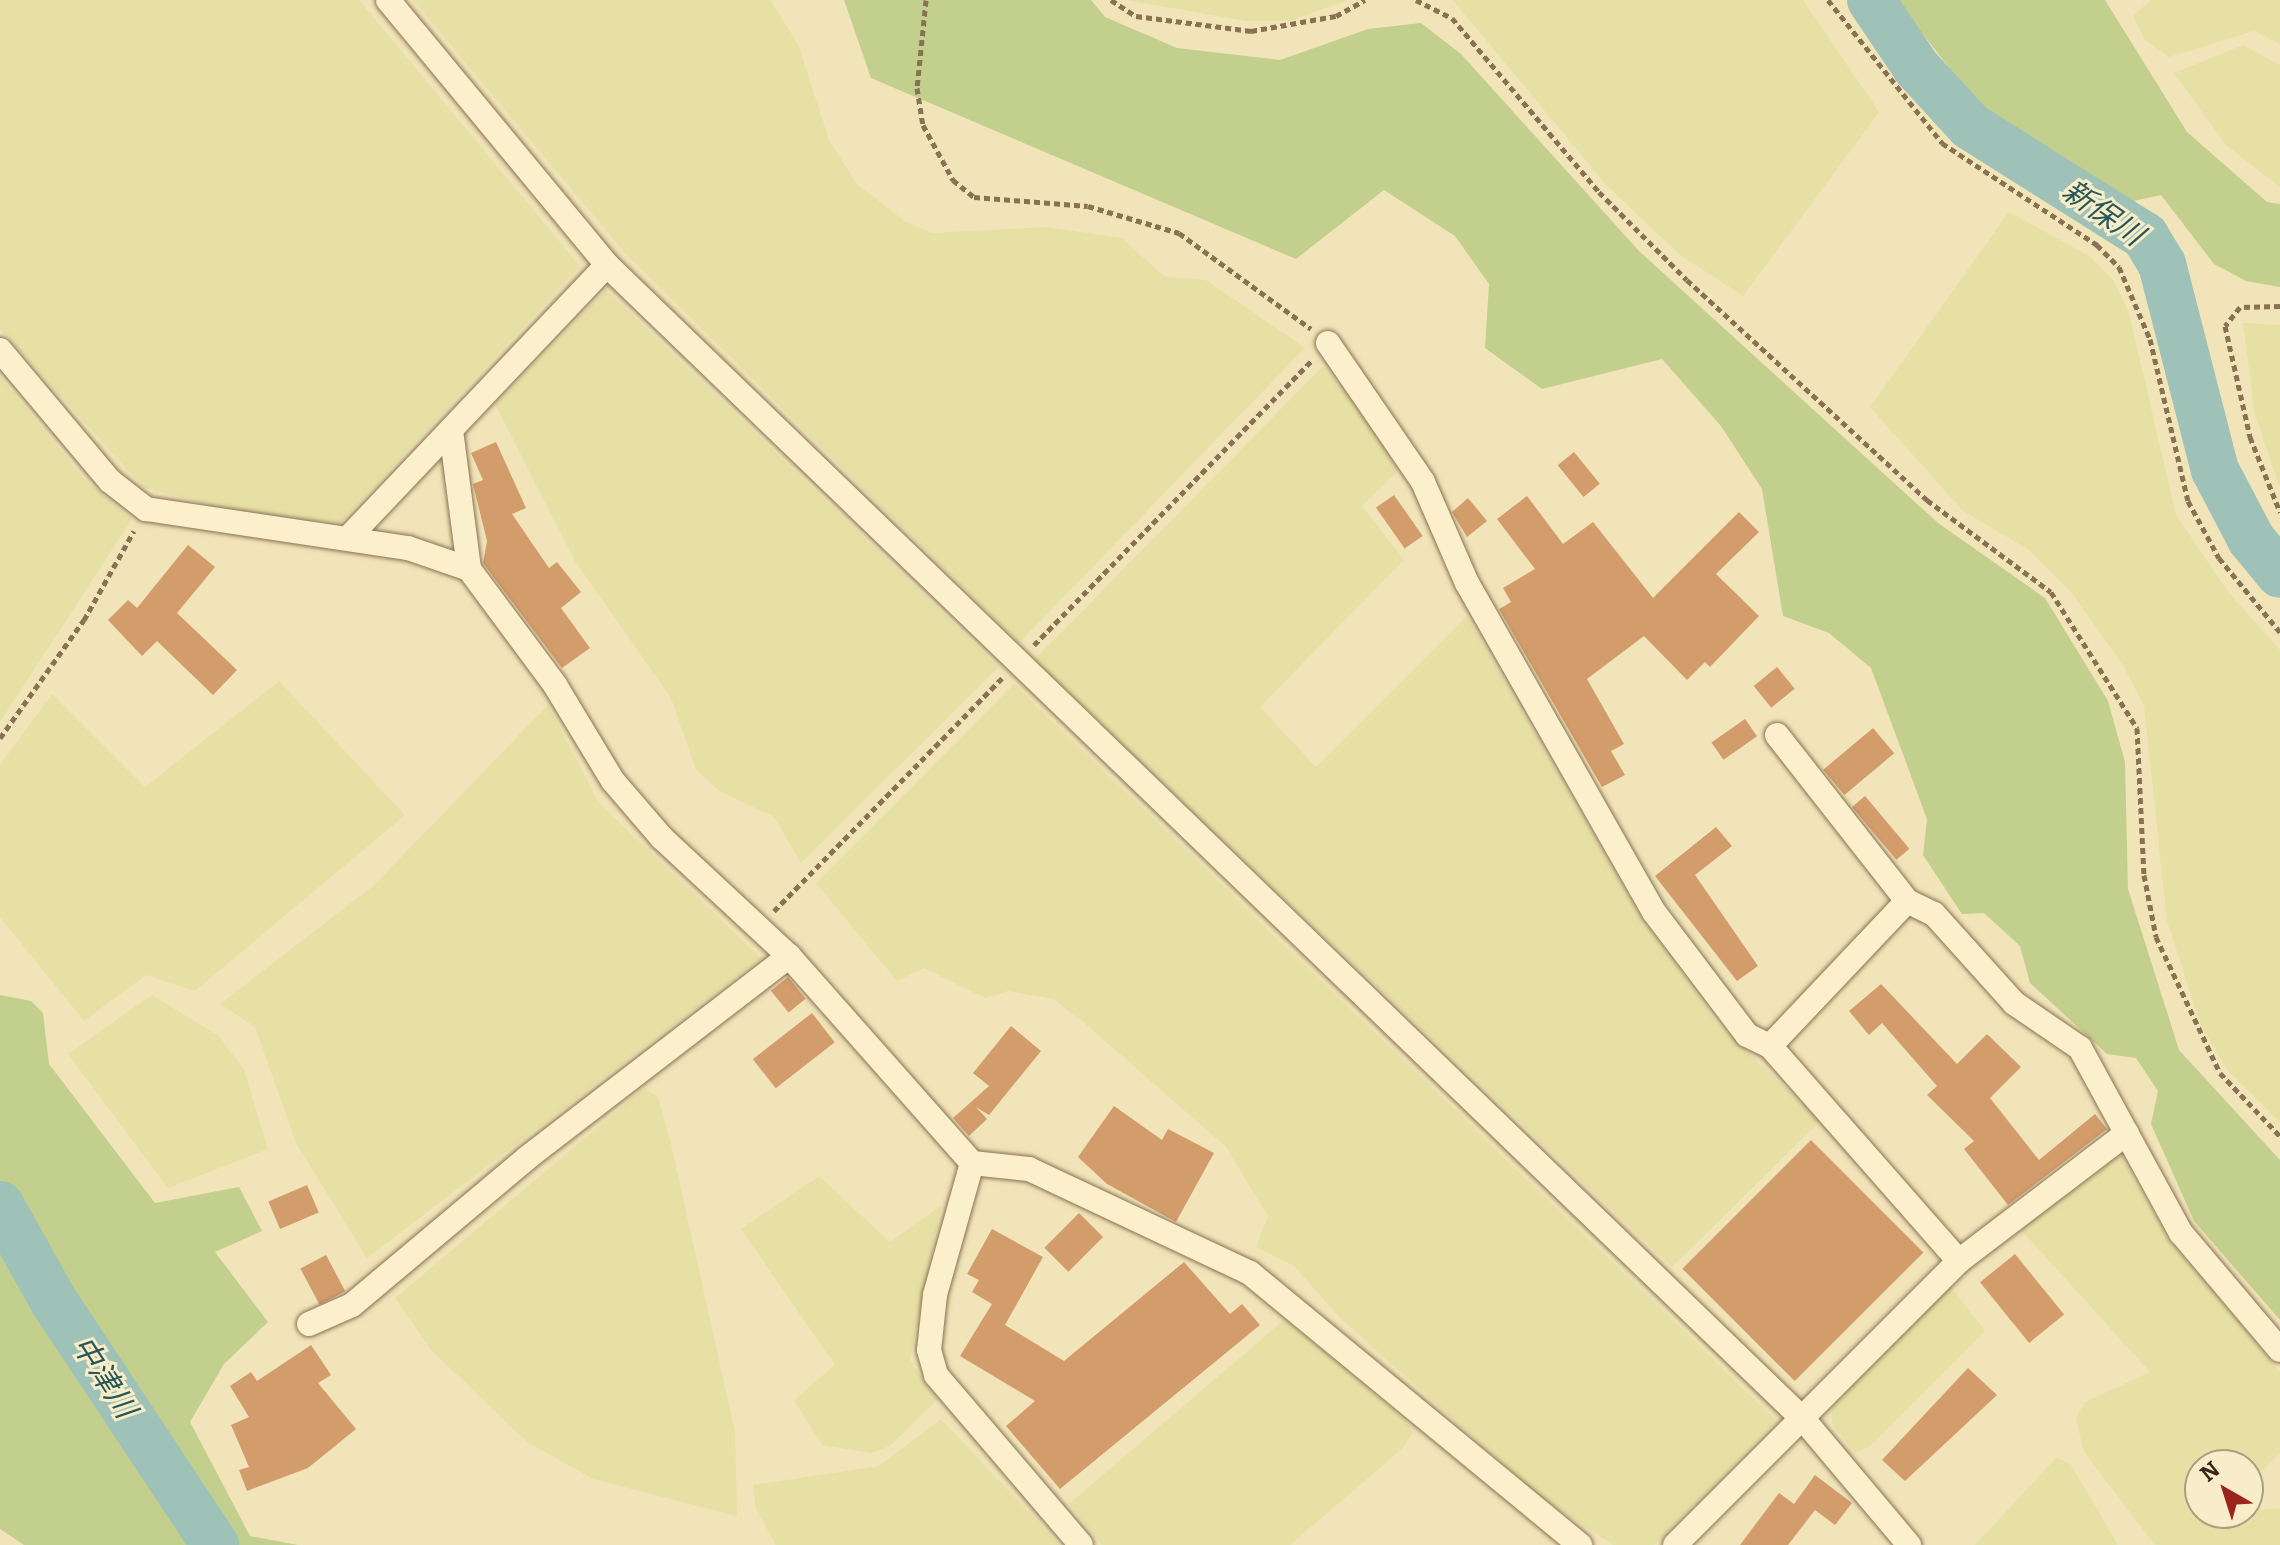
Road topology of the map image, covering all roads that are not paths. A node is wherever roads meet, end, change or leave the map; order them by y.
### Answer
1 (388, 0) edge
2 (607, 265) junction
3 (1328, 343) road end
4 (0, 350) edge
5 (451, 430) junction
6 (348, 538) junction
7 (469, 569) junction
8 (1777, 735) dead end
9 (1907, 901) junction
10 (789, 956) junction
11 (1770, 1046) junction
12 (2127, 1133) junction
13 (972, 1163) junction
14 (1959, 1261) junction
15 (309, 1324) dead end
16 (2280, 1350) edge
17 (1803, 1419) junction
18 (1081, 1545) edge
19 (1580, 1545) edge
20 (1675, 1545) edge
21 (1909, 1545) edge

1 - 2 street
2 - 5 street
2 - 17 street
3 - 11 street
4 - 6 street
5 - 6 street
5 - 7 street
6 - 7 street
7 - 10 street
8 - 9 street
9 - 11 street
9 - 12 street
10 - 13 street
10 - 15 street
11 - 14 street
12 - 14 street
12 - 16 street
13 - 18 street
13 - 19 street
14 - 17 street
17 - 20 street
17 - 21 street

